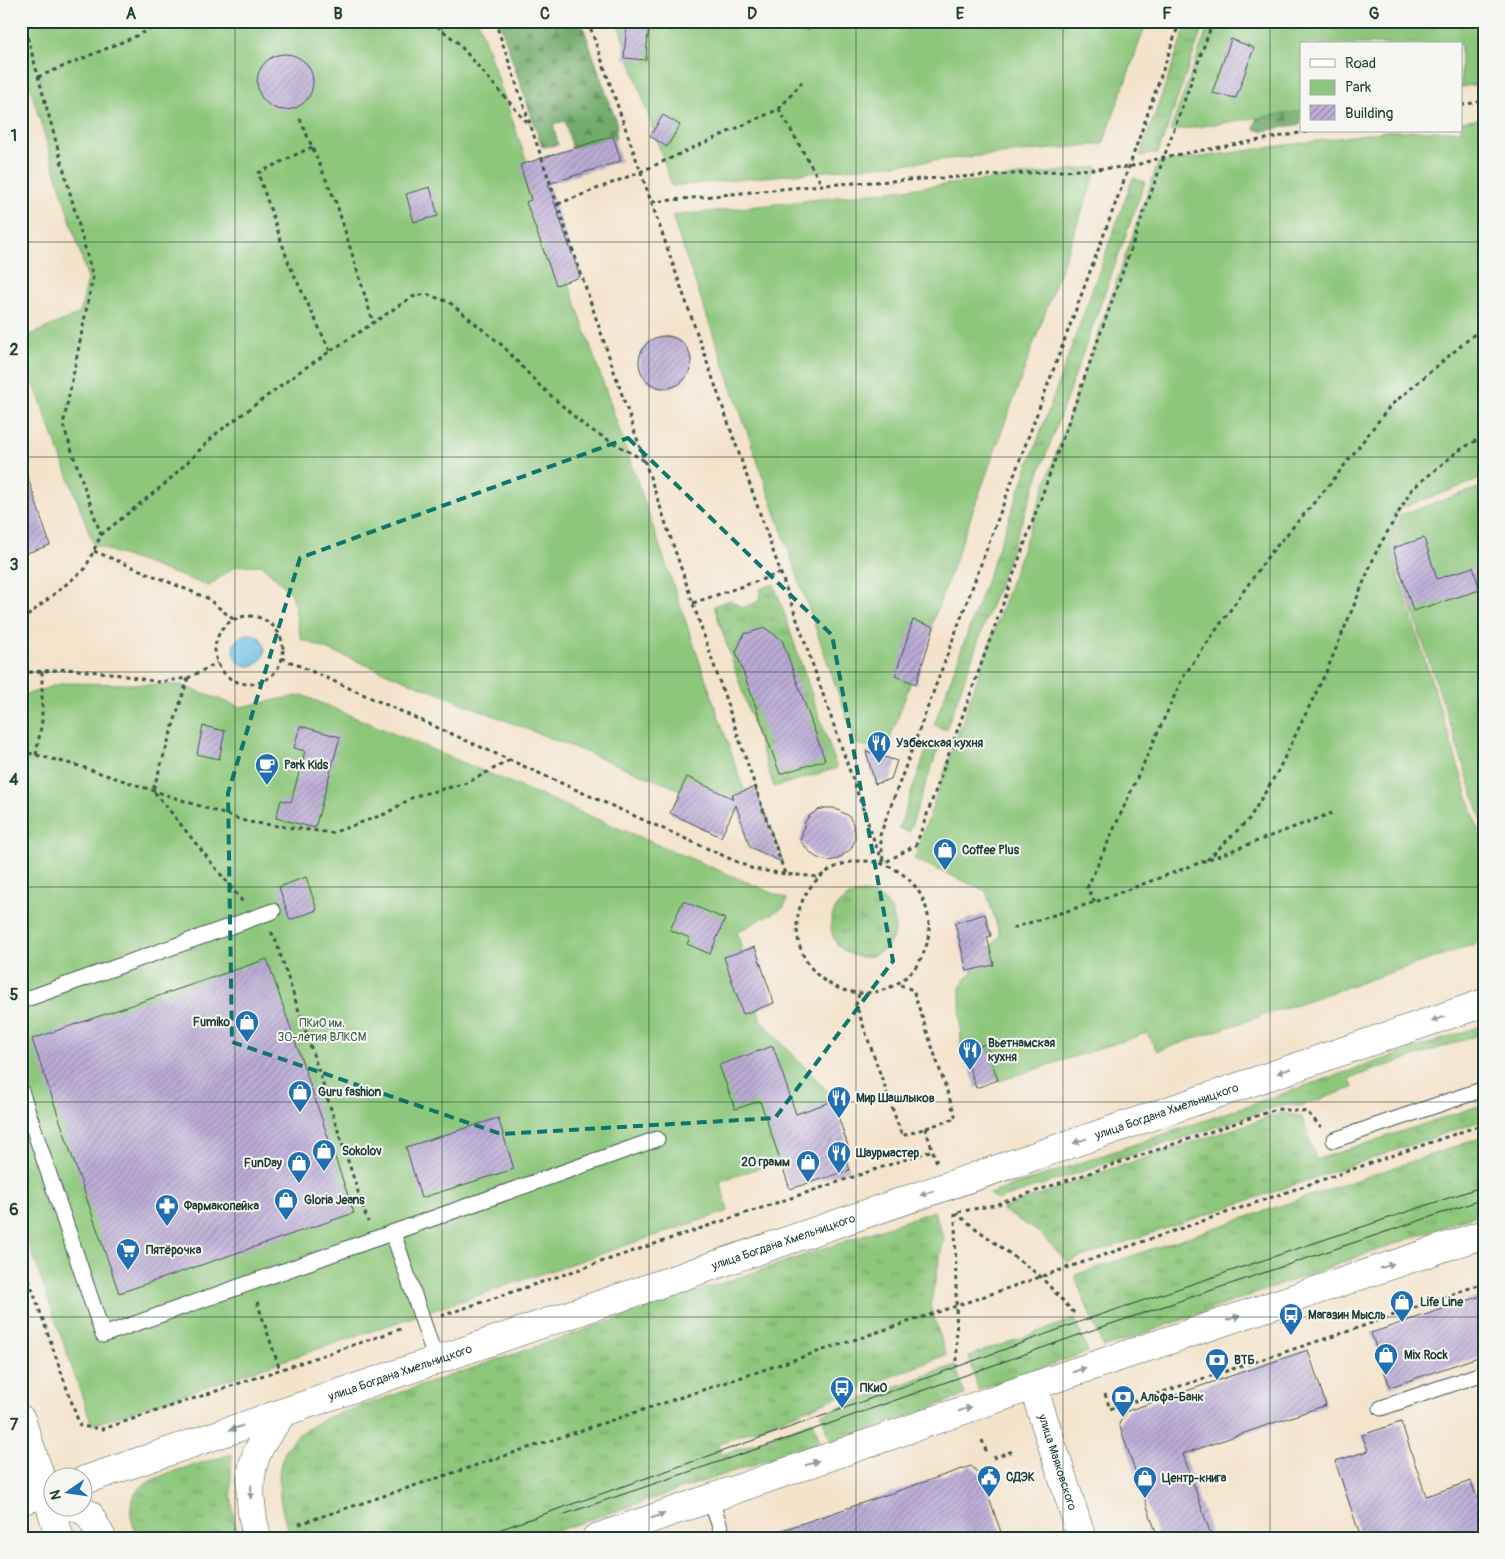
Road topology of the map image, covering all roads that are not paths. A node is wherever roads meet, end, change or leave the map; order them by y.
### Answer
1 (273, 910) dead end
2 (21, 1001) edge
3 (1484, 1003) edge
4 (1484, 1089) edge
5 (21, 1091) edge
6 (657, 1139) dead end
7 (1334, 1140) road end
8 (392, 1232) junction
9 (1484, 1234) edge
10 (436, 1360) junction
11 (1484, 1373) edge
12 (1033, 1386) junction
13 (1381, 1408) dead end
14 (283, 1413) junction
15 (21, 1419) edge
16 (92, 1478) edge
17 (42, 1492) edge
18 (710, 1498) junction
19 (51, 1516) edge
20 (89, 1516) edge
21 (60, 1538) edge
22 (102, 1538) edge
23 (257, 1538) edge
24 (596, 1538) edge
25 (724, 1538) edge
26 (1082, 1538) edge

1 - 2 lane
3 -> 10 main road, улица Богдана Хмельницкого
4 - 7 lane
5 - 8 lane
6 - 8 lane
8 - 10 lane
12 -> 9 main road
10 - 14 main road, улица Богдана Хмельницкого
11 - 13 lane
18 -> 12 main road
12 - 26 main road, улица Маяковского
14 -> 16 main road, улица Богдана Хмельницкого
14 -> 23 main road
15 - 17 main road
24 -> 18 main road
18 - 25 lane
19 - 21 main road
20 - 22 main road

